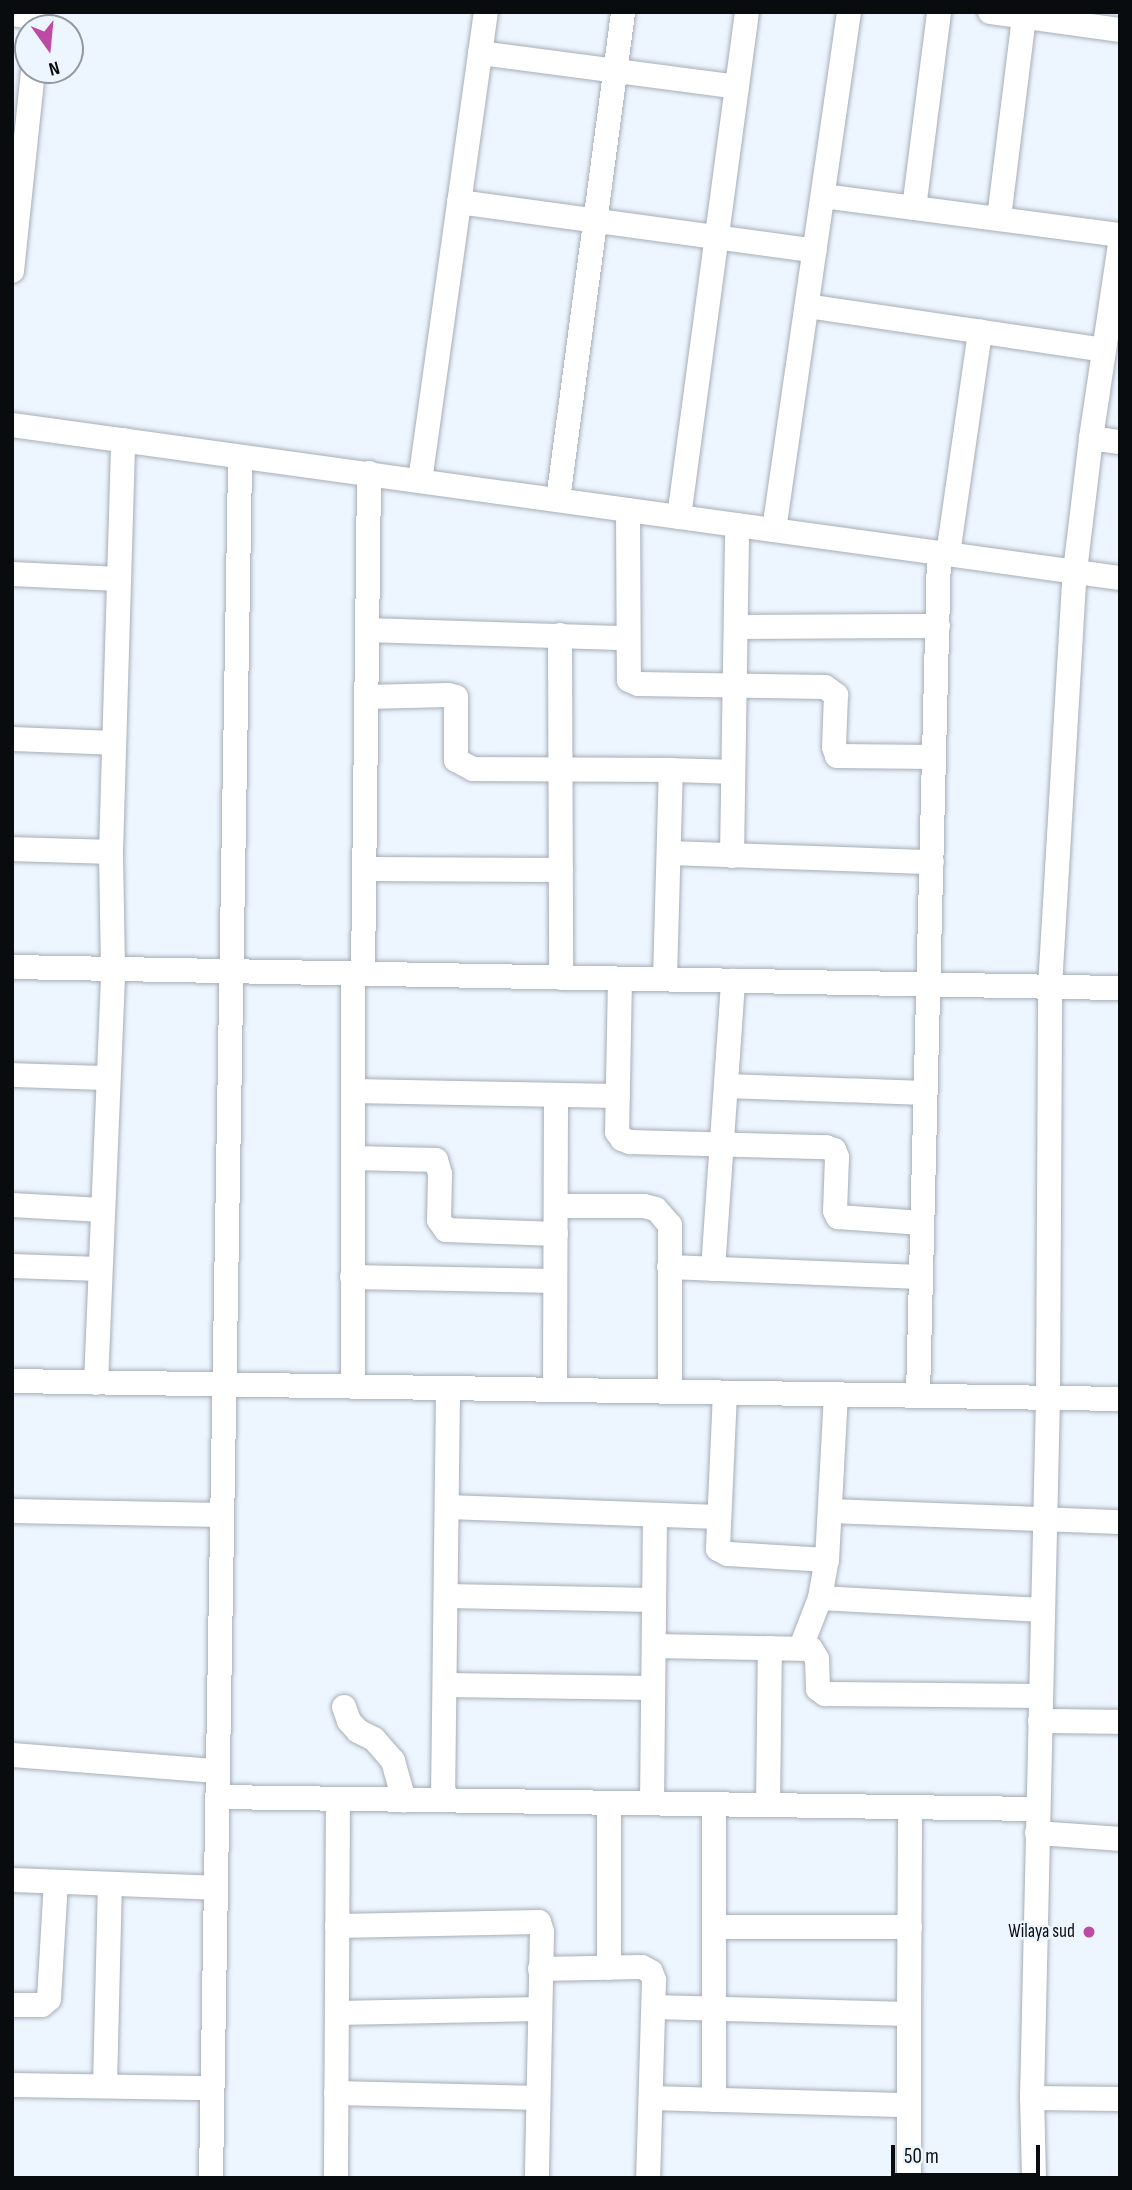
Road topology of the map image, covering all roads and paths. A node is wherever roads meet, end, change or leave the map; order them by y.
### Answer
1 (486, 12) edge
2 (623, 12) edge
3 (747, 12) edge
4 (849, 12) edge
5 (939, 12) edge
6 (990, 12) edge
7 (1024, 17) junction
8 (1120, 30) edge
9 (480, 54) junction
10 (615, 71) junction
11 (32, 84) edge
12 (737, 87) junction
13 (823, 196) junction
14 (460, 202) junction
15 (914, 208) junction
16 (999, 218) junction
17 (595, 221) junction
18 (1120, 235) edge
19 (717, 238) junction
20 (1120, 243) edge
21 (815, 251) junction
22 (12, 271) edge
23 (807, 306) junction
24 (980, 331) junction
25 (1104, 350) junction
26 (12, 425) edge
27 (1091, 438) junction
28 (122, 440) junction
29 (1120, 442) edge
30 (240, 457) junction
31 (369, 473) junction
32 (420, 481) junction
33 (558, 500) junction
34 (628, 510) junction
35 (679, 517) junction
36 (737, 525) junction
37 (774, 530) junction
38 (944, 553) junction
39 (1075, 571) junction
40 (12, 574) edge
41 (1120, 578) edge
42 (119, 579) junction
43 (938, 626) junction
44 (736, 627) junction
45 (367, 630) junction
46 (559, 635) junction
47 (627, 638) junction
48 (735, 686) junction
49 (366, 697) junction
50 (12, 739) edge
51 (114, 743) junction
52 (934, 757) junction
53 (561, 768) junction
54 (671, 771) junction
55 (733, 772) junction
56 (12, 849) edge
57 (111, 852) junction
58 (669, 853) junction
59 (732, 856) junction
60 (932, 862) junction
61 (365, 869) junction
62 (561, 870) junction
63 (12, 967) edge
64 (113, 969) junction
65 (231, 971) junction
66 (358, 974) junction
67 (561, 978) junction
68 (620, 979) junction
69 (665, 979) junction
70 (733, 981) junction
71 (928, 984) junction
72 (1050, 987) junction
73 (1120, 988) edge
74 (12, 1075) edge
75 (108, 1078) junction
76 (726, 1086) junction
77 (353, 1091) junction
78 (925, 1093) junction
79 (556, 1095) junction
80 (618, 1096) junction
81 (721, 1143) junction
82 (353, 1157) junction
83 (12, 1205) edge
84 (556, 1206) junction
85 (102, 1210) junction
86 (922, 1223) junction
87 (556, 1234) junction
88 (12, 1266) edge
89 (669, 1267) junction
90 (99, 1269) junction
91 (713, 1269) junction
92 (352, 1277) junction
93 (921, 1277) junction
94 (555, 1280) junction
95 (12, 1381) edge
96 (96, 1383) junction
97 (224, 1385) junction
98 (353, 1387) junction
99 (449, 1389) junction
100 (555, 1390) junction
101 (670, 1392) junction
102 (725, 1393) junction
103 (836, 1395) junction
104 (918, 1396) junction
105 (1048, 1398) junction
106 (1120, 1399) edge
107 (447, 1507) junction
108 (12, 1511) edge
109 (830, 1511) junction
110 (222, 1515) junction
111 (655, 1515) junction
112 (719, 1517) junction
113 (1045, 1520) junction
114 (1120, 1522) edge
115 (827, 1560) junction
116 (446, 1596) junction
117 (820, 1598) junction
118 (654, 1600) junction
119 (1043, 1610) junction
120 (654, 1646) junction
121 (801, 1647) junction
122 (769, 1648) junction
123 (445, 1685) junction
124 (653, 1688) junction
125 (1041, 1696) junction
126 (344, 1707) dead end
127 (1040, 1721) junction
128 (1120, 1722) edge
129 (12, 1755) edge
130 (217, 1771) junction
131 (217, 1797) junction
132 (338, 1799) junction
133 (404, 1800) junction
134 (443, 1800) junction
135 (609, 1803) junction
136 (652, 1803) junction
137 (714, 1804) junction
138 (768, 1805) junction
139 (910, 1807) junction
140 (1037, 1821) junction
141 (1120, 1839) edge
142 (12, 1880) edge
143 (56, 1882) junction
144 (110, 1884) junction
145 (216, 1888) junction
146 (337, 1926) junction
147 (714, 1927) junction
148 (910, 1927) junction
149 (609, 1968) junction
150 (540, 1969) junction
151 (12, 2005) edge
152 (654, 2007) junction
153 (714, 2008) junction
154 (540, 2009) junction
155 (337, 2013) junction
156 (909, 2014) junction
157 (12, 2085) edge
158 (105, 2086) junction
159 (212, 2088) junction
160 (336, 2093) junction
161 (538, 2098) junction
162 (651, 2098) junction
163 (1032, 2098) junction
164 (714, 2099) junction
165 (1120, 2099) edge
166 (909, 2105) junction
167 (211, 2178) edge
168 (336, 2178) edge
169 (537, 2178) edge
170 (648, 2178) edge
171 (909, 2178) edge
172 (1034, 2178) edge

1 - 9 street
2 - 10 street
3 - 12 street
4 - 13 street
5 - 15 street
6 - 7 street
7 - 8 street
7 - 16 street
9 - 10 street
9 - 14 street
10 - 12 street
10 - 17 street
11 - 22 street
12 - 19 street
13 - 15 street
13 - 21 street
14 - 17 street
14 - 32 street
15 - 16 street
16 - 18 street
17 - 19 street
17 - 33 street
19 - 21 street
19 - 35 street
20 - 25 street
21 - 23 street
23 - 24 street
23 - 37 street
24 - 25 street
24 - 38 street
25 - 27 street
26 - 28 street
27 - 29 street
27 - 39 street
28 - 30 street
28 - 42 street
30 - 31 street
30 - 65 street
31 - 32 street
31 - 45 street
32 - 33 street
33 - 34 street
34 - 35 street
34 - 47 street
35 - 36 street
36 - 37 street
36 - 44 street
37 - 38 street
38 - 39 street
38 - 43 street
39 - 41 street
39 - 72 street
40 - 42 street
42 - 51 street
43 - 44 street
43 - 52 street
44 - 48 street
45 - 46 street
45 - 49 street
46 - 47 street
46 - 53 street
47 - 48 street
48 - 52 street
48 - 55 street
49 - 53 street
49 - 61 street
50 - 51 street
51 - 57 street
52 - 60 street
53 - 54 street
53 - 62 street
54 - 55 street
54 - 58 street
55 - 59 street
56 - 57 street
57 - 64 street
58 - 59 street
58 - 69 street
59 - 60 street
60 - 71 street
61 - 62 street
61 - 66 street
62 - 67 street
63 - 64 street
64 - 65 street
64 - 75 street
65 - 66 street
65 - 97 street
66 - 67 street
66 - 77 street
67 - 68 street
68 - 69 street
68 - 80 street
69 - 70 street
70 - 71 street
70 - 76 street
71 - 72 street
71 - 78 street
72 - 73 street
72 - 105 street
74 - 75 street
75 - 85 street
76 - 78 street
76 - 81 street
77 - 79 street
77 - 82 street
78 - 86 street
79 - 80 street
79 - 84 street
80 - 81 street
81 - 86 street
81 - 91 street
82 - 87 street
82 - 92 street
83 - 85 street
84 - 87 street
84 - 89 street
85 - 90 street
86 - 93 street
87 - 94 street
88 - 90 street
89 - 91 street
89 - 101 street
90 - 96 street
91 - 93 street
92 - 94 street
92 - 98 street
93 - 104 street
94 - 100 street
95 - 96 street
96 - 97 street
97 - 98 street
97 - 110 street
98 - 99 street
99 - 100 street
99 - 107 street
100 - 101 street
101 - 102 street
102 - 103 street
102 - 112 street
103 - 104 street
103 - 109 street
104 - 105 street
105 - 106 street
105 - 113 street
107 - 111 street
107 - 116 street
108 - 110 street
109 - 113 street
109 - 115 street
110 - 130 street
111 - 112 street
111 - 118 street
112 - 115 street
113 - 114 street
113 - 119 street
115 - 117 street
116 - 118 street
116 - 123 street
117 - 119 street
117 - 121 street
118 - 120 street
119 - 125 street
120 - 122 street
120 - 124 street
121 - 122 street
121 - 125 street
122 - 138 street
123 - 124 street
123 - 134 street
124 - 136 street
125 - 127 street
126 - 133 street
127 - 128 street
127 - 140 street
129 - 130 street
130 - 131 street
131 - 132 street
131 - 145 street
132 - 133 street
132 - 146 street
133 - 134 street
134 - 135 street
135 - 136 street
135 - 149 street
136 - 137 street
137 - 138 street
137 - 147 street
138 - 139 street
139 - 140 street
139 - 148 street
140 - 141 street
140 - 163 street
142 - 143 street
143 - 144 street
143 - 151 street
144 - 145 street
144 - 158 street
145 - 159 street
146 - 150 street
146 - 155 street
147 - 148 street
147 - 153 street
148 - 156 street
149 - 150 street
149 - 152 street
150 - 154 street
152 - 153 street
152 - 162 street
153 - 156 street
153 - 164 street
154 - 155 street
154 - 161 street
155 - 160 street
156 - 166 street
157 - 158 street
158 - 159 street
159 - 167 street
160 - 161 street
160 - 168 street
161 - 169 street
162 - 164 street
162 - 170 street
163 - 165 street
163 - 172 street
164 - 166 street
166 - 171 street

